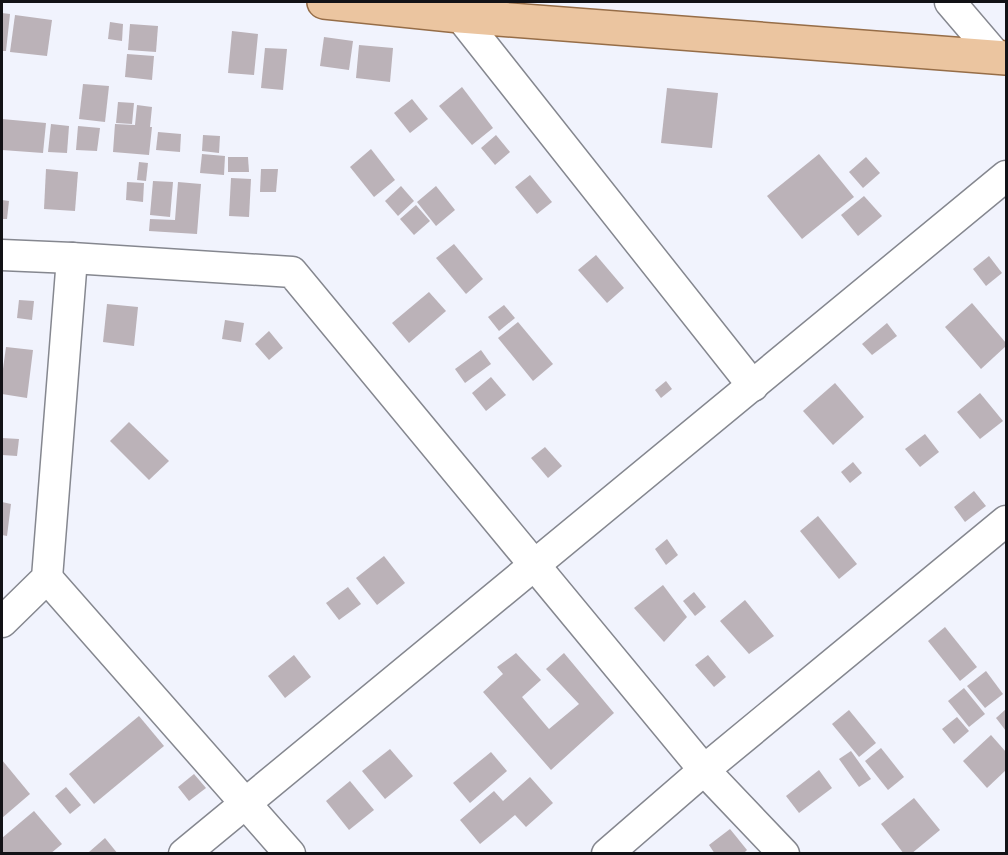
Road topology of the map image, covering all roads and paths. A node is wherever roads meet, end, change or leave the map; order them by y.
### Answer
1 (324, 2) edge
2 (950, 2) edge
3 (460, 16) junction
4 (1002, 57) edge
5 (1006, 176) edge
6 (2, 255) edge
7 (72, 258) junction
8 (753, 386) junction
9 (1006, 521) edge
10 (535, 565) junction
11 (47, 578) junction
12 (2, 622) edge
13 (704, 770) junction
14 (245, 803) junction
15 (184, 854) edge
16 (290, 854) edge
17 (608, 854) edge
18 (784, 854) edge

1 - 3 main road
2 - 4 street
3 - 4 main road
3 - 8 street
5 - 8 street
6 - 7 street
7 - 10 street
7 - 11 street
8 - 10 street
9 - 13 street
10 - 13 street
10 - 14 street
11 - 12 street
11 - 14 street
13 - 17 street
13 - 18 street
14 - 15 street
14 - 16 street

